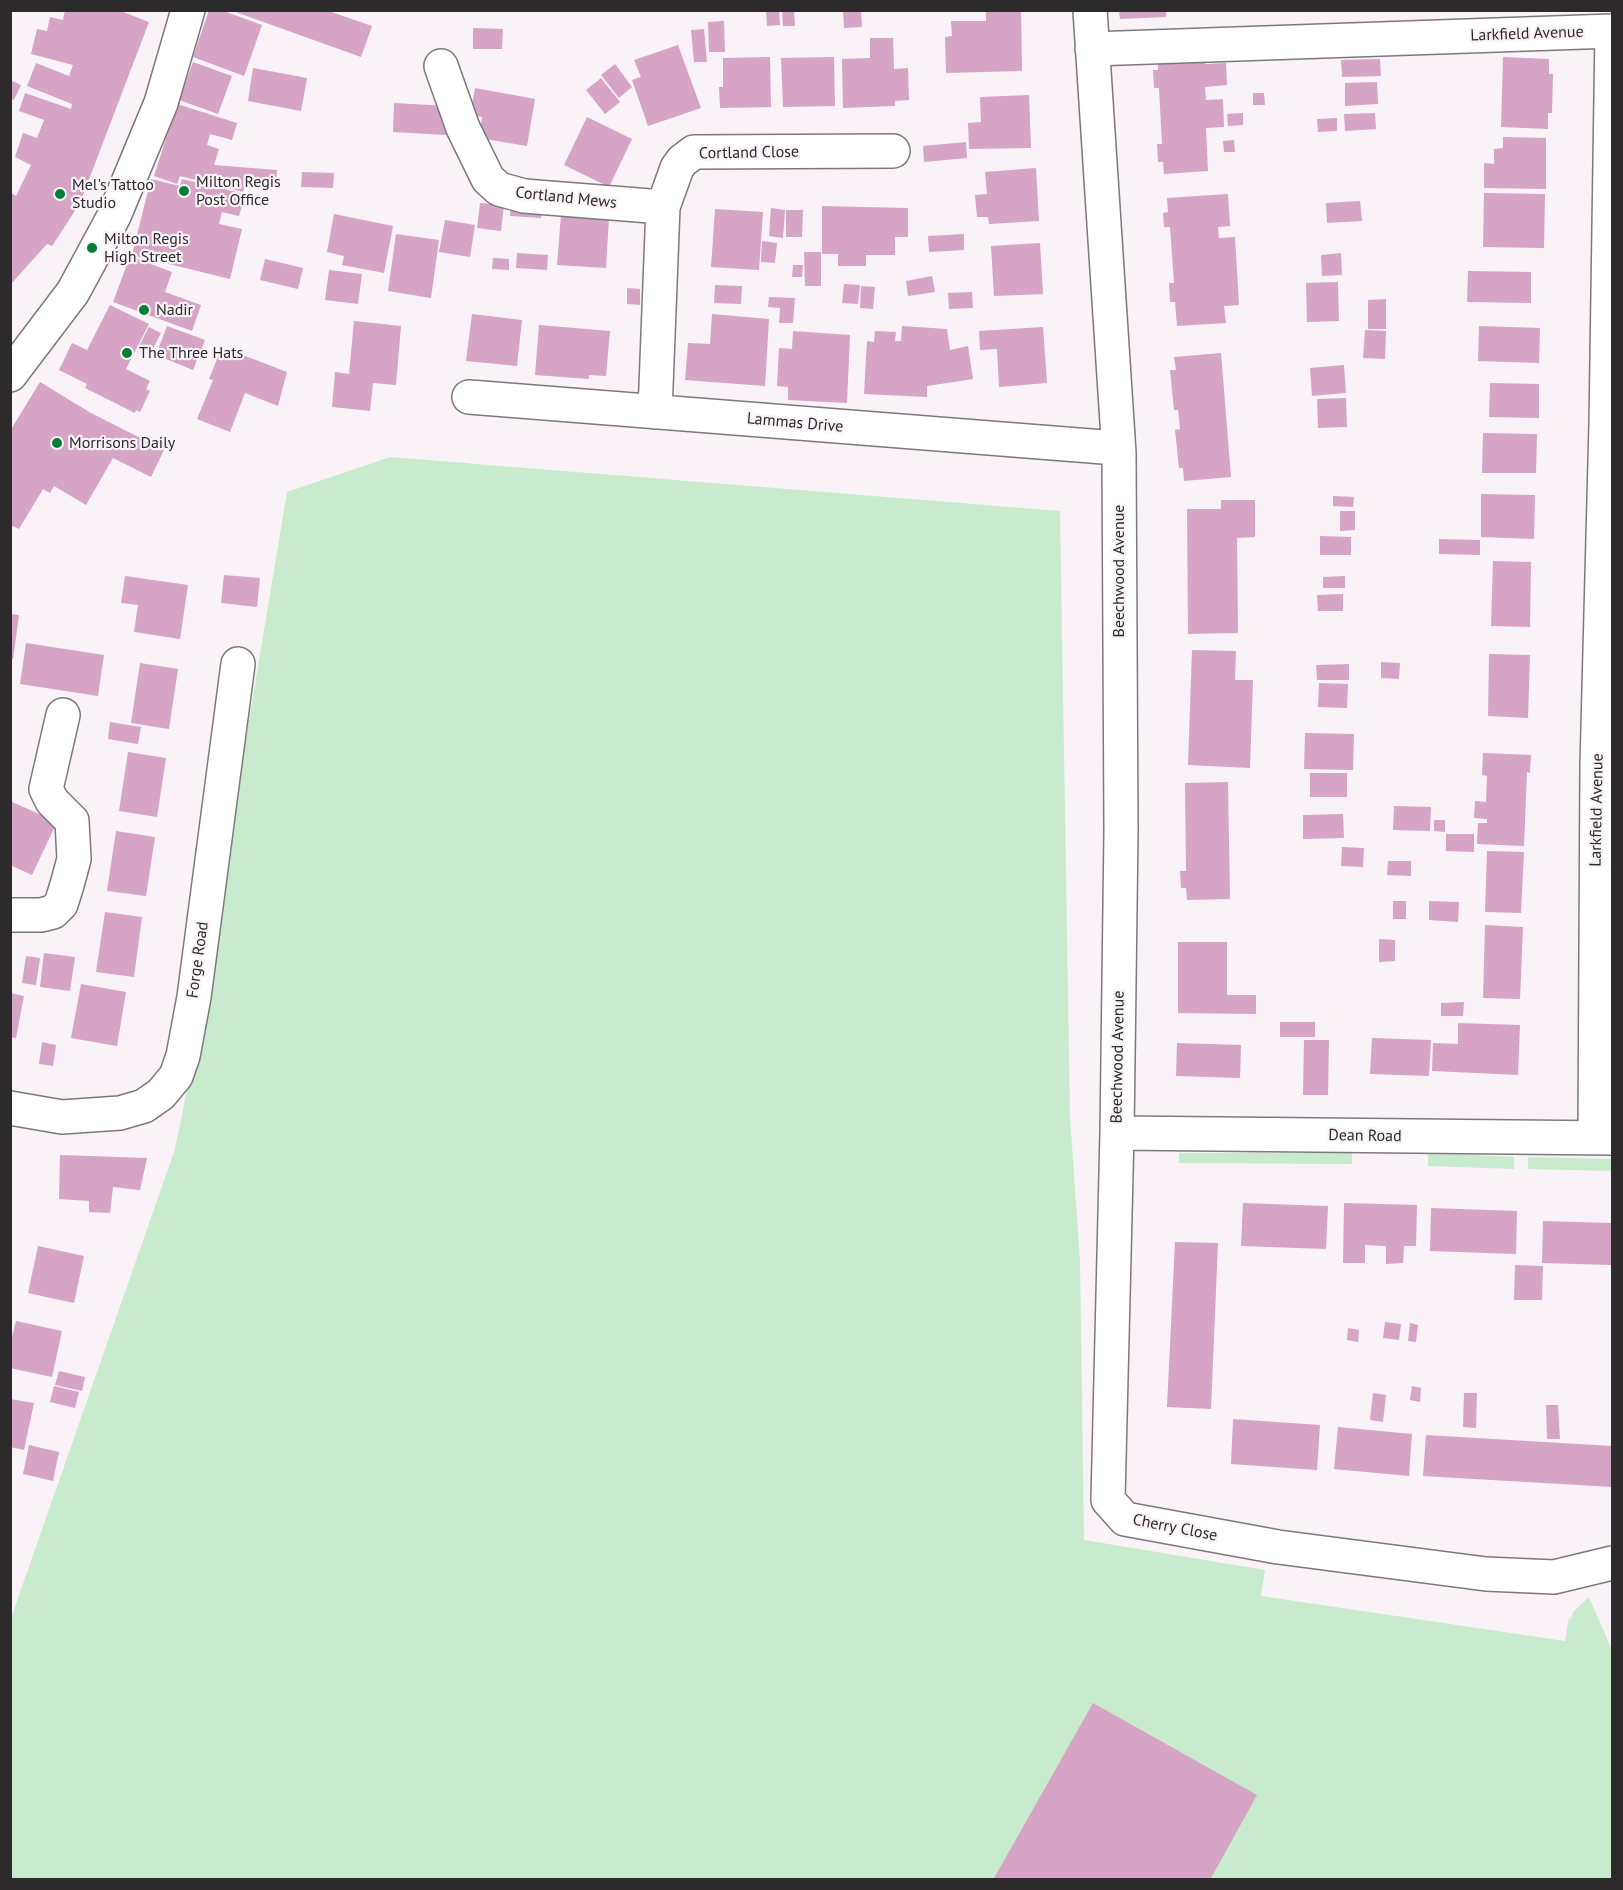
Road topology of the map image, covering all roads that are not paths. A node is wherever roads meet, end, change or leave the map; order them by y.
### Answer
1 (188, 10) edge
2 (1090, 10) edge
3 (1612, 31) edge
4 (1092, 49) junction
5 (441, 66) dead end
6 (893, 151) dead end
7 (663, 207) junction
8 (10, 375) edge
9 (469, 398) dead end
10 (655, 412) junction
11 (1609, 424) edge
12 (1119, 453) junction
13 (238, 664) dead end
14 (63, 715) dead end
15 (10, 915) edge
16 (10, 1108) edge
17 (1117, 1133) junction
18 (1604, 1138) edge
19 (1612, 1563) edge

1 - 8 street
2 - 4 street, Beechwood Avenue
3 - 4 street, Larkfield Avenue
3 - 11 street, Larkfield Avenue
4 - 12 street, Beechwood Avenue
5 - 7 street, Cortland Mews
6 - 7 street, Cortland Close
7 - 10 street, Cortland Close
9 - 10 street, Lammas Drive
10 - 12 street, Lammas Drive
11 - 18 street, Larkfield Avenue
12 - 17 street, Beechwood Avenue
13 - 16 street, Forge Road
14 - 15 street
17 - 18 street, Dean Road
17 - 19 street, Cherry Close

